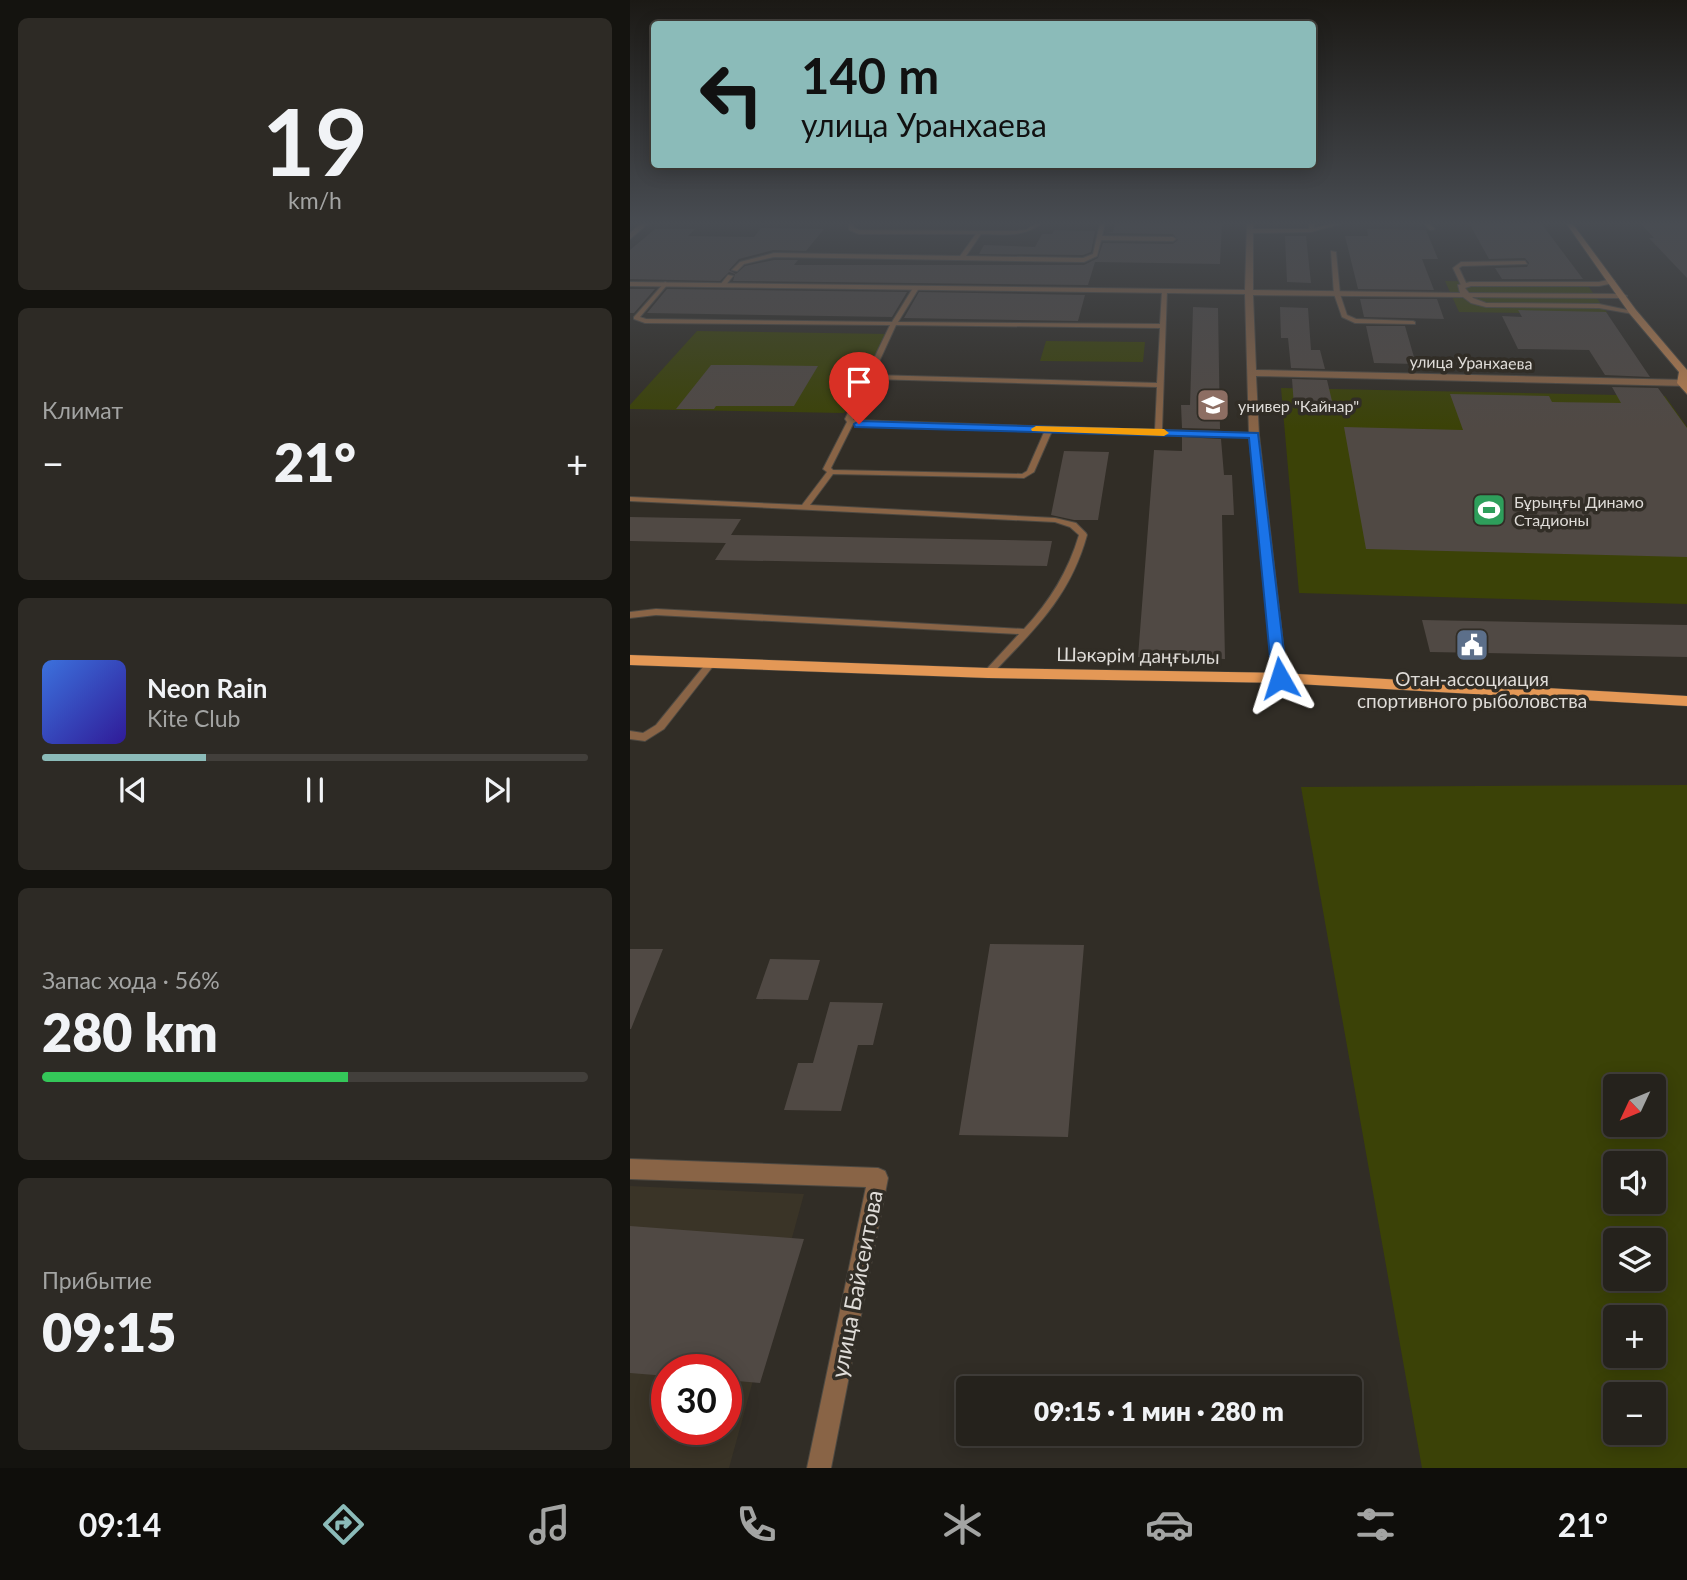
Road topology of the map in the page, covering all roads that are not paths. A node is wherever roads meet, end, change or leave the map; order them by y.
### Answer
1 (658, 292) edge
2 (914, 292) edge
3 (1135, 292) edge
4 (1166, 292) junction
5 (1462, 292) edge
6 (1619, 292) edge
7 (1249, 293) junction
8 (1337, 294) junction
9 (1463, 295) junction
10 (1623, 296) junction
11 (1633, 312) junction
12 (894, 323) junction
13 (1413, 323) dead end
14 (1164, 326) junction
15 (1253, 373) junction
16 (869, 377) junction
17 (1685, 382) edge
18 (1160, 385) junction
19 (855, 423) junction
20 (1049, 429) junction
21 (1158, 432) junction
22 (1254, 435) junction
23 (831, 472) junction
24 (630, 499) edge
25 (804, 508) junction
26 (630, 615) edge
27 (1026, 632) junction
28 (630, 660) edge
29 (711, 663) junction
30 (988, 673) junction
31 (1280, 678) junction
32 (1647, 699) junction
33 (1687, 701) edge
34 (1687, 711) edge
35 (630, 735) edge
36 (630, 1169) edge
37 (819, 1468) edge

1 - 12 lane
2 - 12 lane
3 - 4 street
4 - 7 street
4 - 14 lane
5 - 9 street
6 - 10 main road
7 - 8 street
7 - 15 street
8 - 9 street
8 - 13 lane
9 - 10 street
9 - 11 street
10 - 11 main road
11 - 17 main road
12 - 14 lane
12 - 16 lane
14 - 18 lane
15 - 17 street, улица Уранхаева
15 - 22 street
16 - 18 lane
16 - 19 lane
18 - 21 lane
19 - 20 lane
19 - 23 lane
20 - 21 lane
20 - 23 lane
21 - 22 lane
22 - 31 street
23 - 25 lane
24 - 25 lane
25 - 27 lane
26 - 27 lane
27 - 30 lane
28 - 29 main road, Шәкәрім даңғылы
29 - 30 main road, Шәкәрім даңғылы
29 - 35 lane
30 - 31 main road, Шәкәрім даңғылы
31 - 32 main road, Шәкәрім даңғылы
32 - 33 main road, Шәкәрім даңғылы
32 - 34 main road
36 - 37 street, улица Байсеитова

